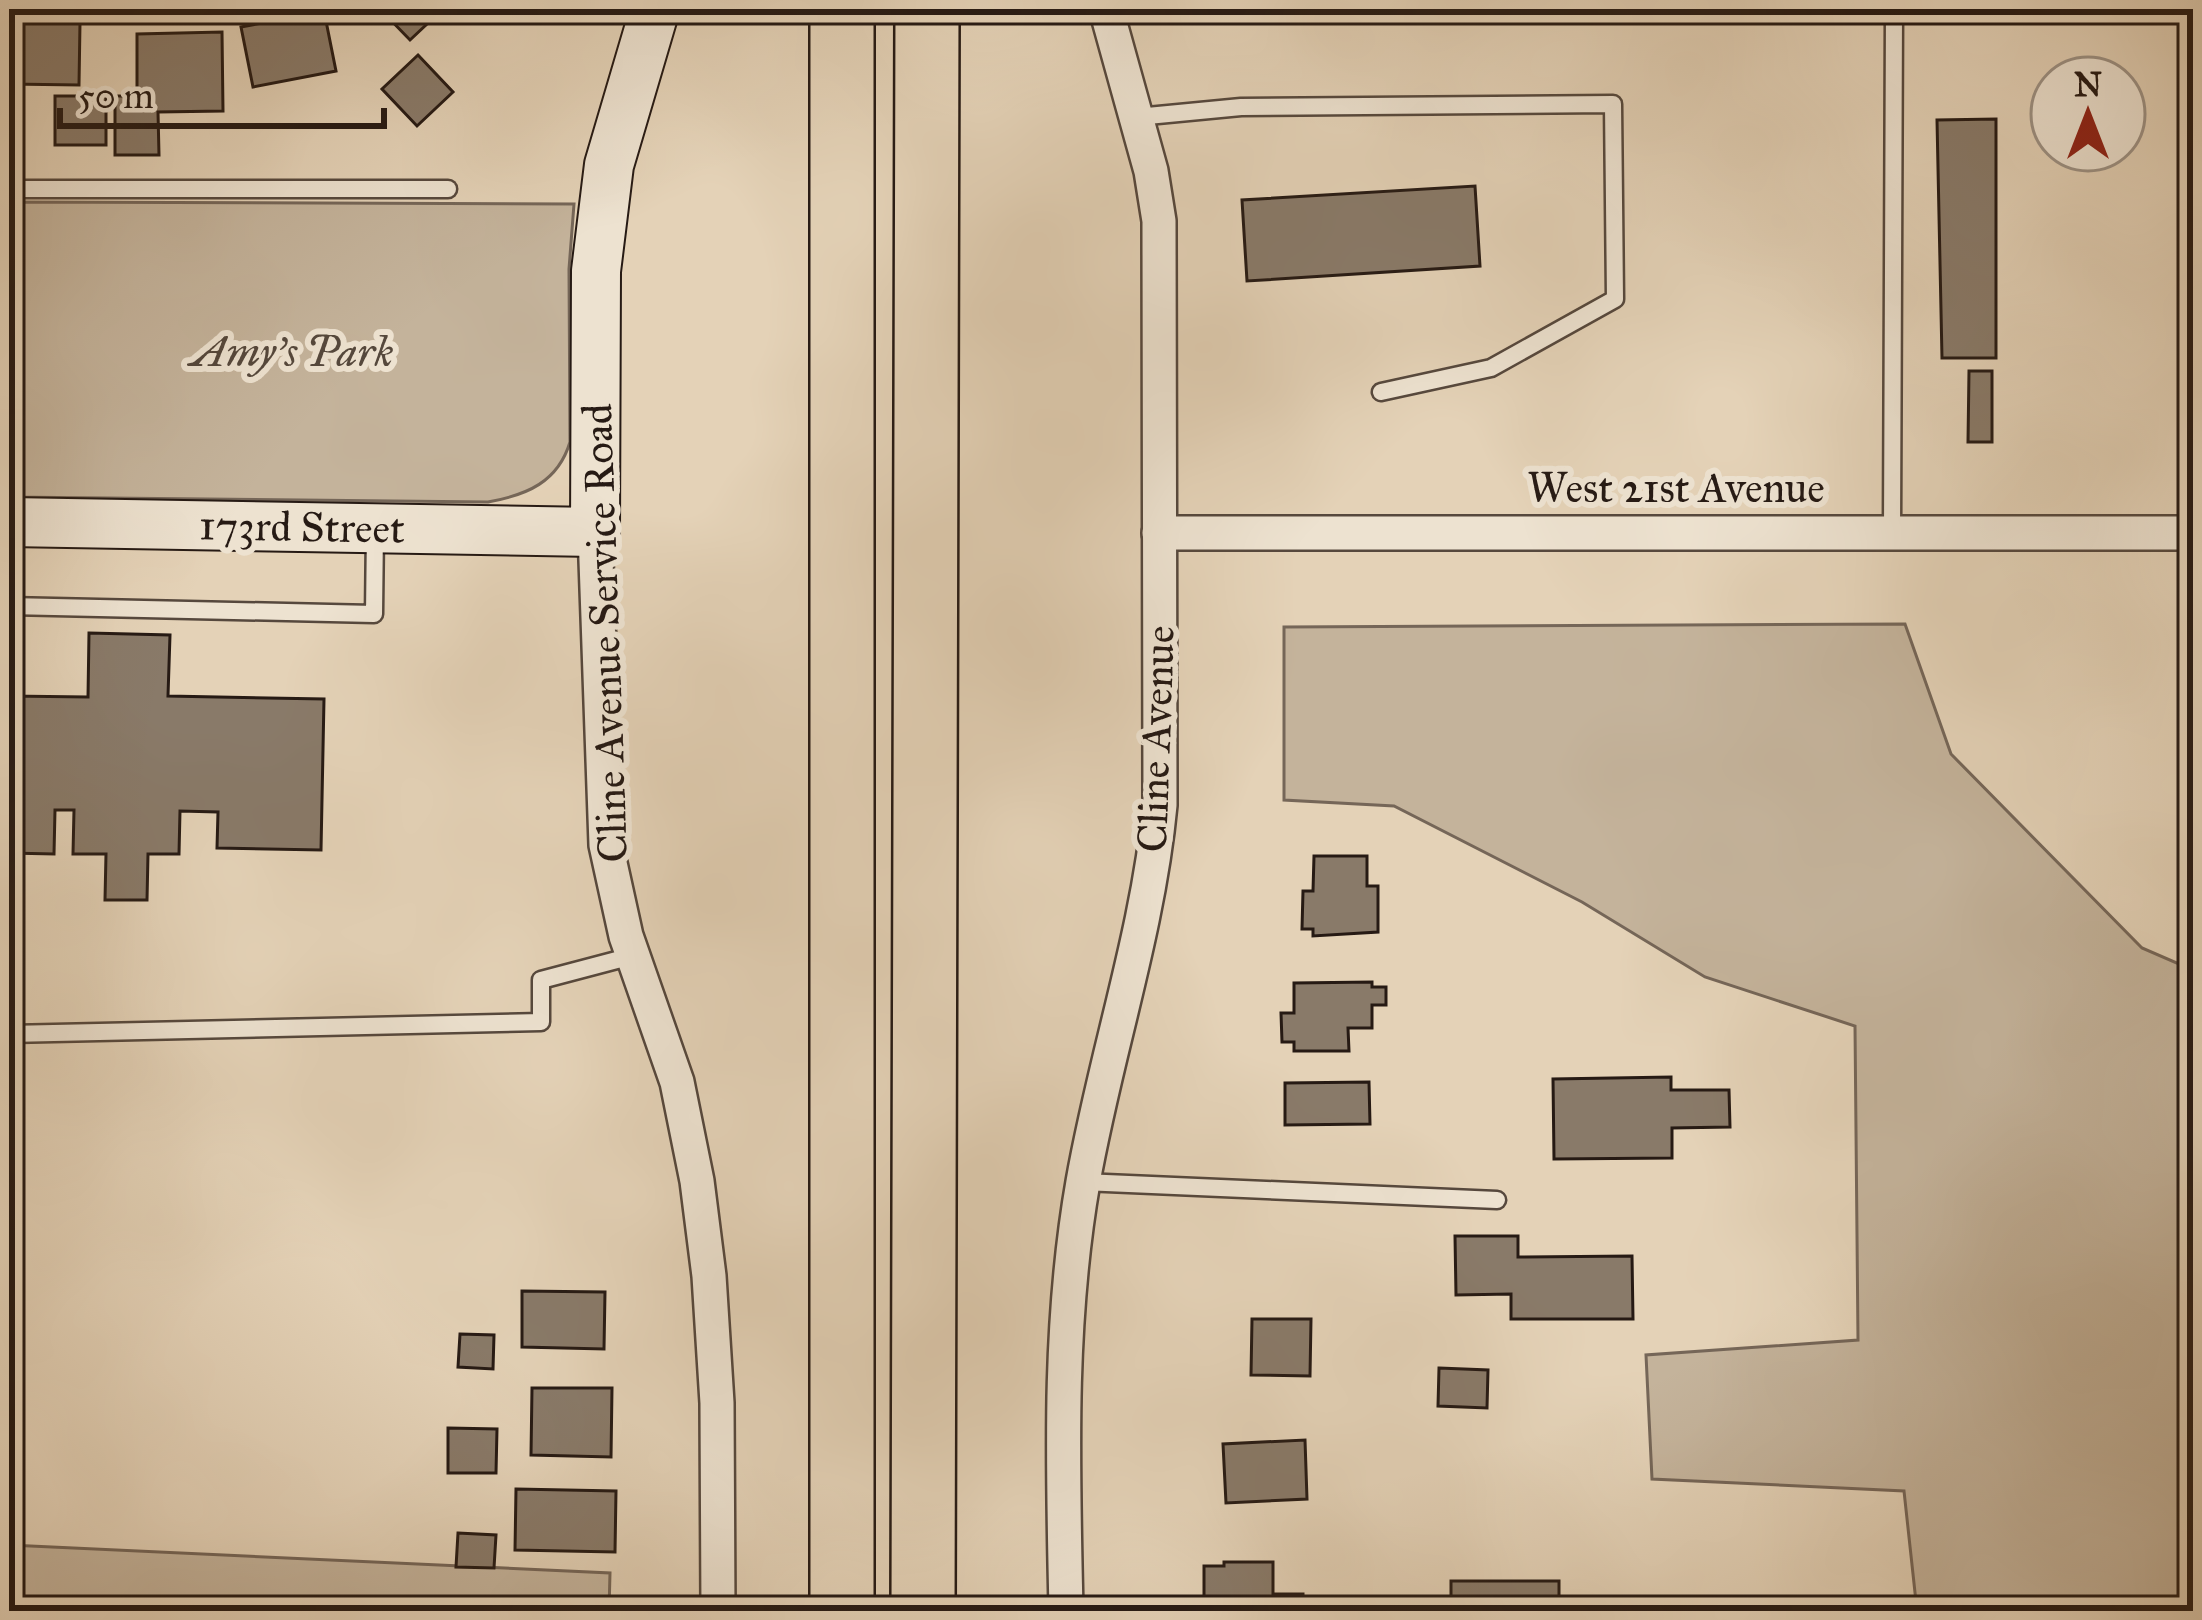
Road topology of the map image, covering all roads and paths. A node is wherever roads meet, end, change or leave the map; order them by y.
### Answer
1 (655, 9) edge
2 (842, 9) edge
3 (927, 9) edge
4 (1106, 9) edge
5 (1894, 9) edge
6 (1137, 117) junction
7 (9, 189) edge
8 (448, 189) dead end
9 (1381, 392) dead end
10 (9, 522) edge
11 (375, 528) junction
12 (595, 532) junction
13 (1159, 533) junction
14 (1892, 533) junction
15 (2193, 533) edge
16 (9, 606) edge
17 (632, 956) junction
18 (9, 1034) edge
19 (1083, 1182) junction
20 (1497, 1200) dead end
21 (923, 1506) junction
22 (718, 1611) edge
23 (842, 1611) edge
24 (923, 1611) edge
25 (951, 1611) edge
26 (1066, 1611) edge

1 - 12 street, Cline Avenue Service Road
2 - 23 highway
3 - 21 highway
4 - 6 street, Cline Avenue
5 - 14 lane
6 - 9 lane
6 - 13 street, Cline Avenue
7 - 8 lane
10 - 11 street, 173rd Street
11 - 12 street, 173rd Street
11 - 16 lane
12 - 17 street, Cline Avenue Service Road
13 - 14 street, West 21st Avenue
13 - 19 street, Cline Avenue
14 - 15 street, West 21st Avenue
17 - 18 lane
17 - 22 street, Cline Avenue Service Road
19 - 20 lane
19 - 26 street, Cline Avenue
21 - 24 highway
21 - 25 highway

